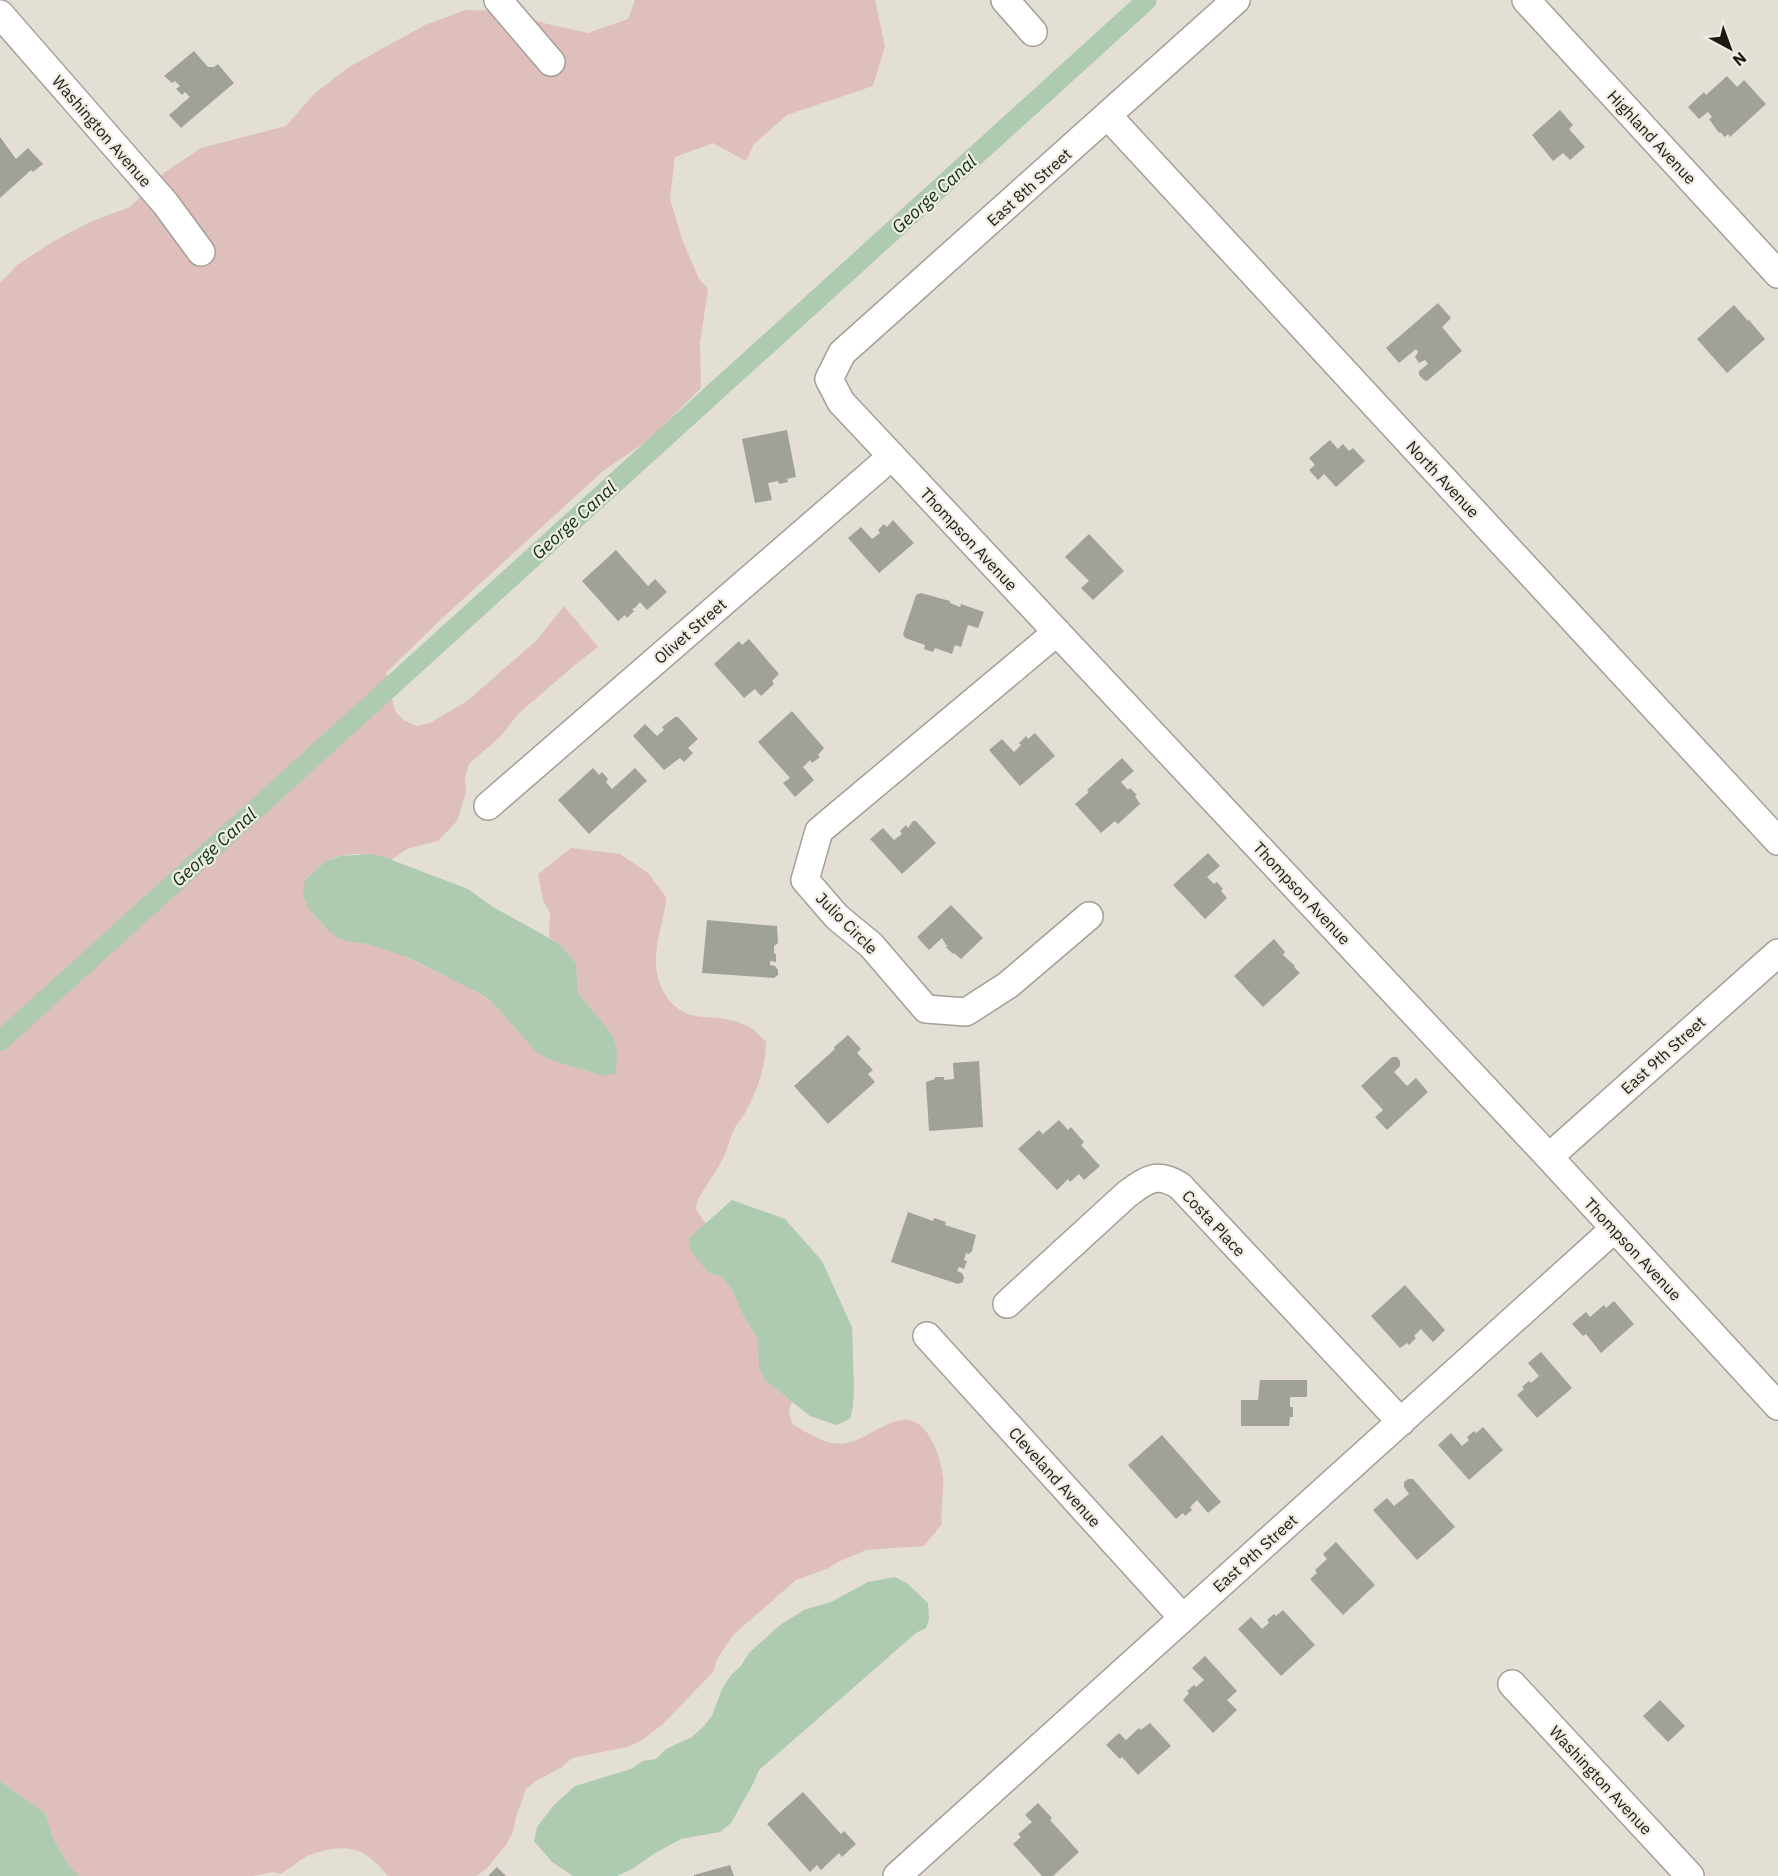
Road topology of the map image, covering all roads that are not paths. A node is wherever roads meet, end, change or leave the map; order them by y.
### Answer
1 (498, 0) edge
2 (1005, 0) edge
3 (1236, 0) edge
4 (1526, 0) edge
5 (0, 14) edge
6 (1033, 32) dead end
7 (551, 62) dead end
8 (1108, 116) junction
9 (201, 252) dead end
10 (1778, 274) edge
11 (829, 379) joint
12 (892, 456) junction
13 (1057, 632) junction
14 (488, 806) dead end
15 (1778, 841) edge
16 (1089, 916) dead end
17 (1778, 953) edge
18 (1549, 1157) junction
19 (1614, 1229) junction
20 (1007, 1304) dead end
21 (927, 1336) dead end
22 (1778, 1406) edge
23 (1401, 1422) junction
24 (1184, 1618) junction
25 (1512, 1684) dead end
26 (897, 1876) edge
27 (1690, 1876) edge

1 - 7 street
2 - 6 street
3 - 8 street, East 8th Street
4 - 10 street, Highland Avenue
5 - 9 street, Washington Avenue
8 - 11 street, East 8th Street
8 - 15 street, North Avenue
11 - 12 street, Thompson Avenue
12 - 13 street, Thompson Avenue
12 - 14 street, Olivet Street
13 - 16 street, Julio Circle
13 - 18 street, Thompson Avenue
17 - 18 street, East 9th Street
18 - 19 street, Thompson Avenue
19 - 22 street, Thompson Avenue
19 - 23 street, East 9th Street
20 - 23 street, Costa Place
21 - 24 street, Cleveland Avenue
23 - 24 street, East 9th Street
24 - 26 street, East 9th Street
25 - 27 street, Washington Avenue

